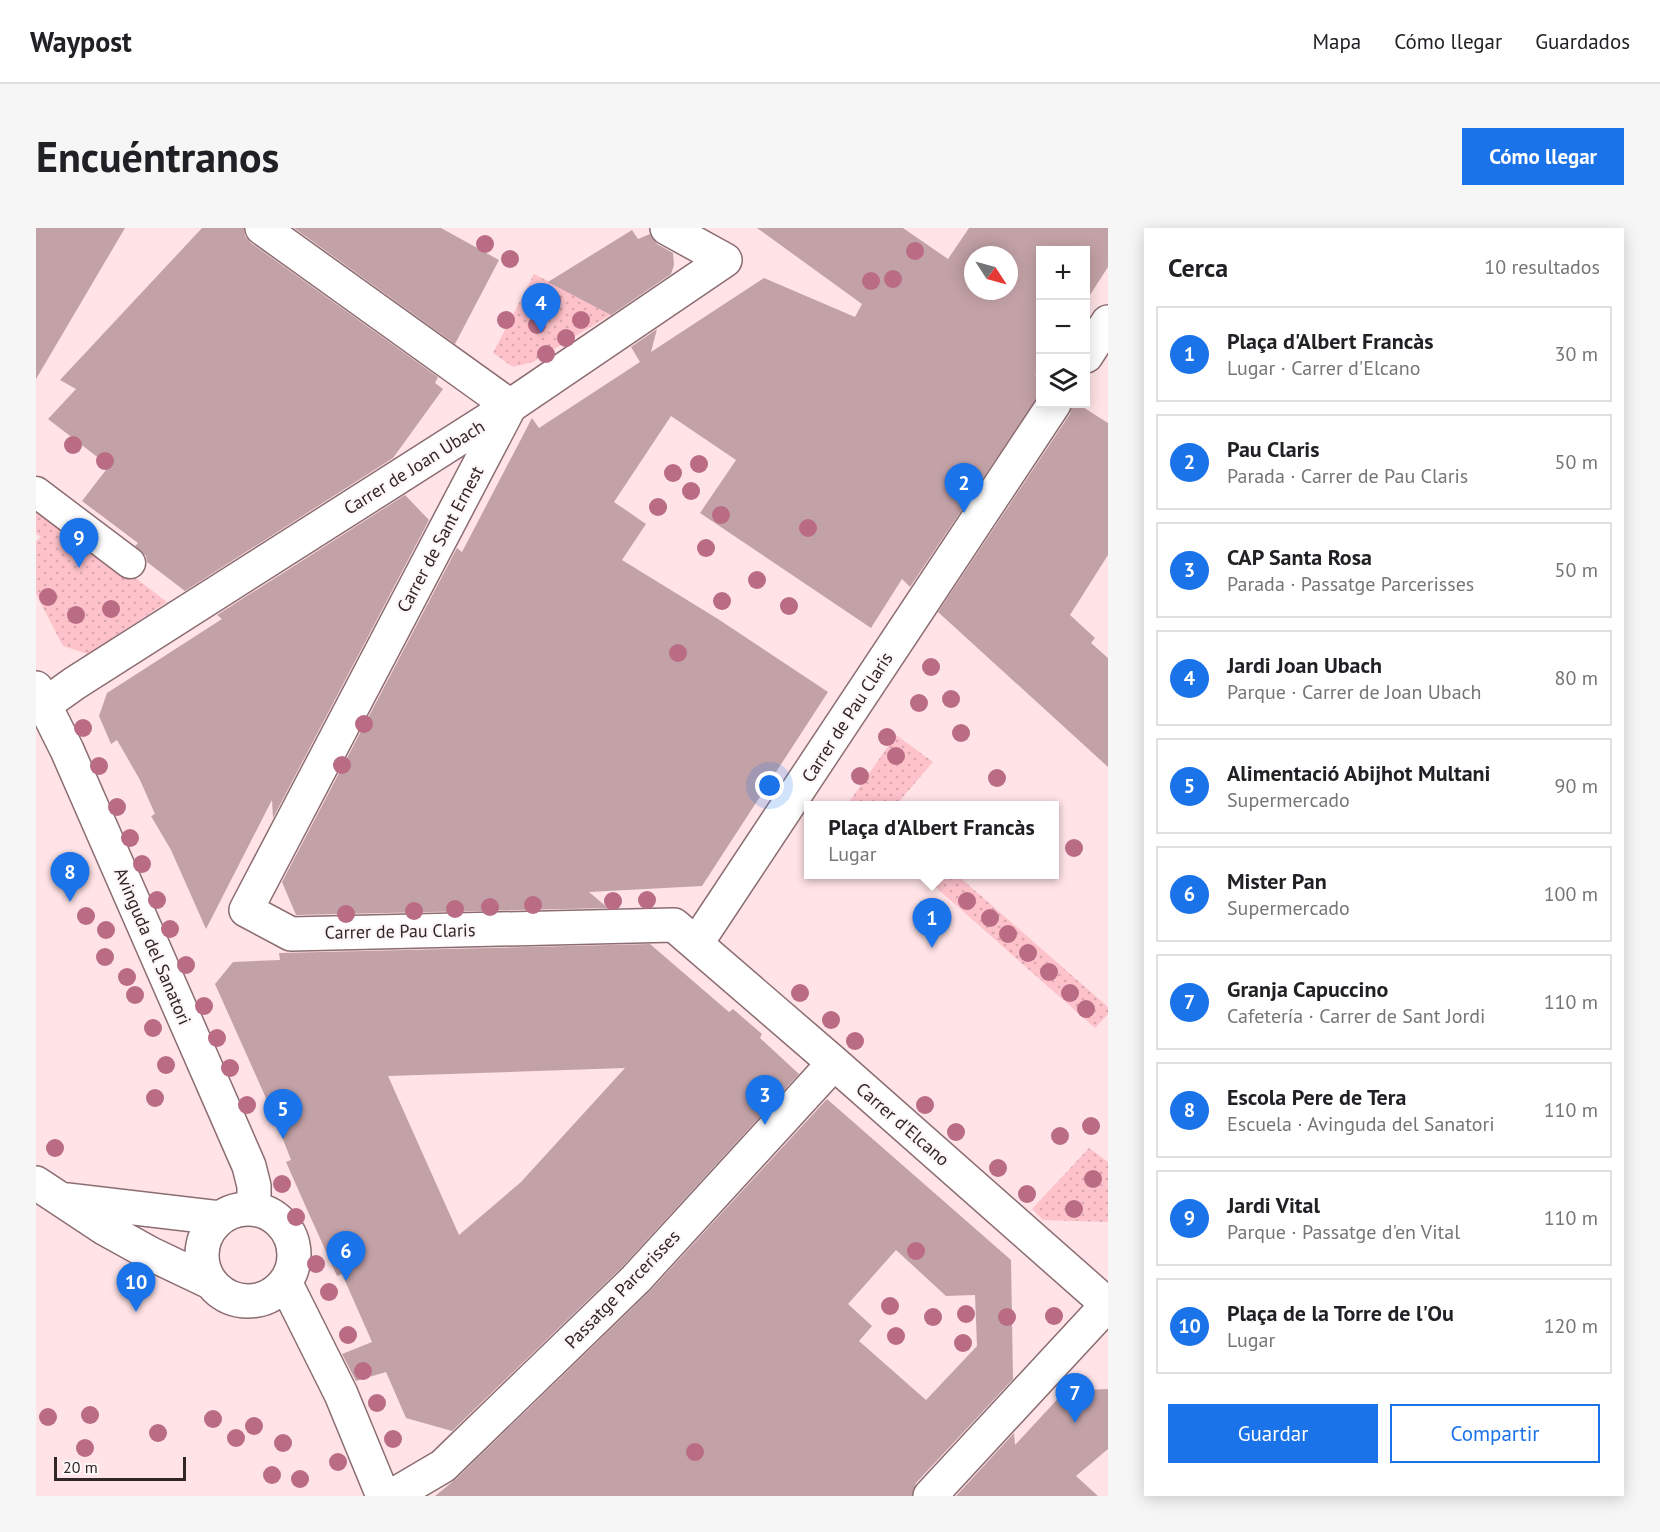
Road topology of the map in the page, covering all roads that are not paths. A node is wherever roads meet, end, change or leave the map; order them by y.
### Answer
1 (262, 228) edge
2 (667, 228) edge
3 (1108, 322) edge
4 (1087, 354) edge
5 (510, 406) junction
6 (1051, 408) edge
7 (36, 492) edge
8 (130, 563) dead end
9 (40, 697) edge
10 (246, 910) joint
11 (696, 944) junction
12 (834, 1063) junction
13 (45, 1195) edge
14 (254, 1208) junction
15 (220, 1218) junction
16 (210, 1282) junction
17 (285, 1282) junction
18 (1108, 1305) edge
19 (383, 1496) edge
20 (392, 1496) edge
21 (930, 1496) edge

1 - 5 street
2 - 5 street, Carrer de Joan Ubach
3 - 4 street
5 - 9 street, Carrer de Joan Ubach
5 - 10 street, Carrer de Sant Ernest
6 - 11 street, Carrer de Pau Claris
7 - 8 street
9 - 14 street, Avinguda del Sanatori
10 - 11 street, Carrer de Pau Claris
11 - 12 street, Carrer d'Elcano
12 - 18 street, Carrer d'Elcano
12 - 20 street, Passatge Parcerisses
13 - 15 street
13 - 16 street
14 - 15 street
14 - 17 street
15 - 16 street
16 - 17 street
17 - 19 street
18 - 21 street

